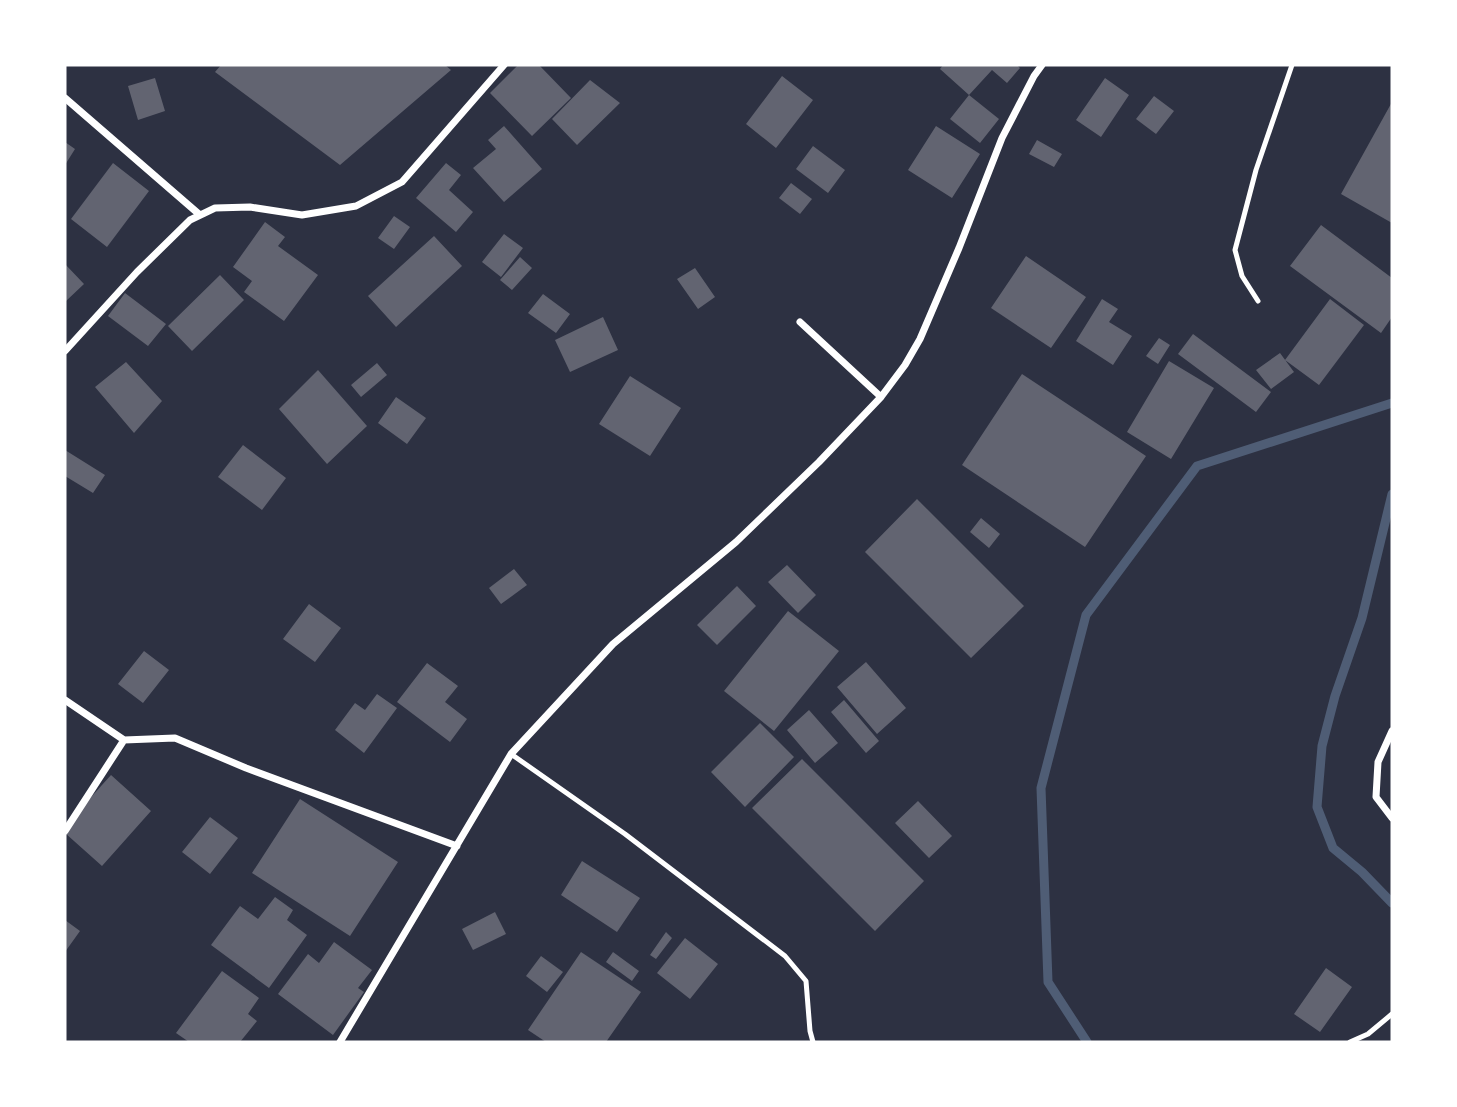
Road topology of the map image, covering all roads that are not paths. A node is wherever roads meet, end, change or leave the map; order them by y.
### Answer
1 (504, 65) edge
2 (1042, 65) edge
3 (1292, 65) edge
4 (65, 98) edge
5 (200, 215) junction
6 (1258, 301) dead end
7 (800, 322) dead end
8 (65, 351) edge
9 (881, 397) junction
10 (65, 700) edge
11 (1392, 731) edge
12 (124, 740) junction
13 (512, 754) junction
14 (1392, 818) edge
15 (65, 831) edge
16 (457, 846) junction
17 (1392, 1014) edge
18 (340, 1042) edge
19 (813, 1042) edge
20 (1350, 1042) edge

1 - 5 street
2 - 9 street
3 - 6 lane
4 - 5 street
5 - 8 street
7 - 9 street
9 - 13 street
10 - 12 street
11 - 14 street
12 - 15 street
12 - 16 street
13 - 16 street
13 - 19 lane
16 - 18 street
17 - 20 lane

